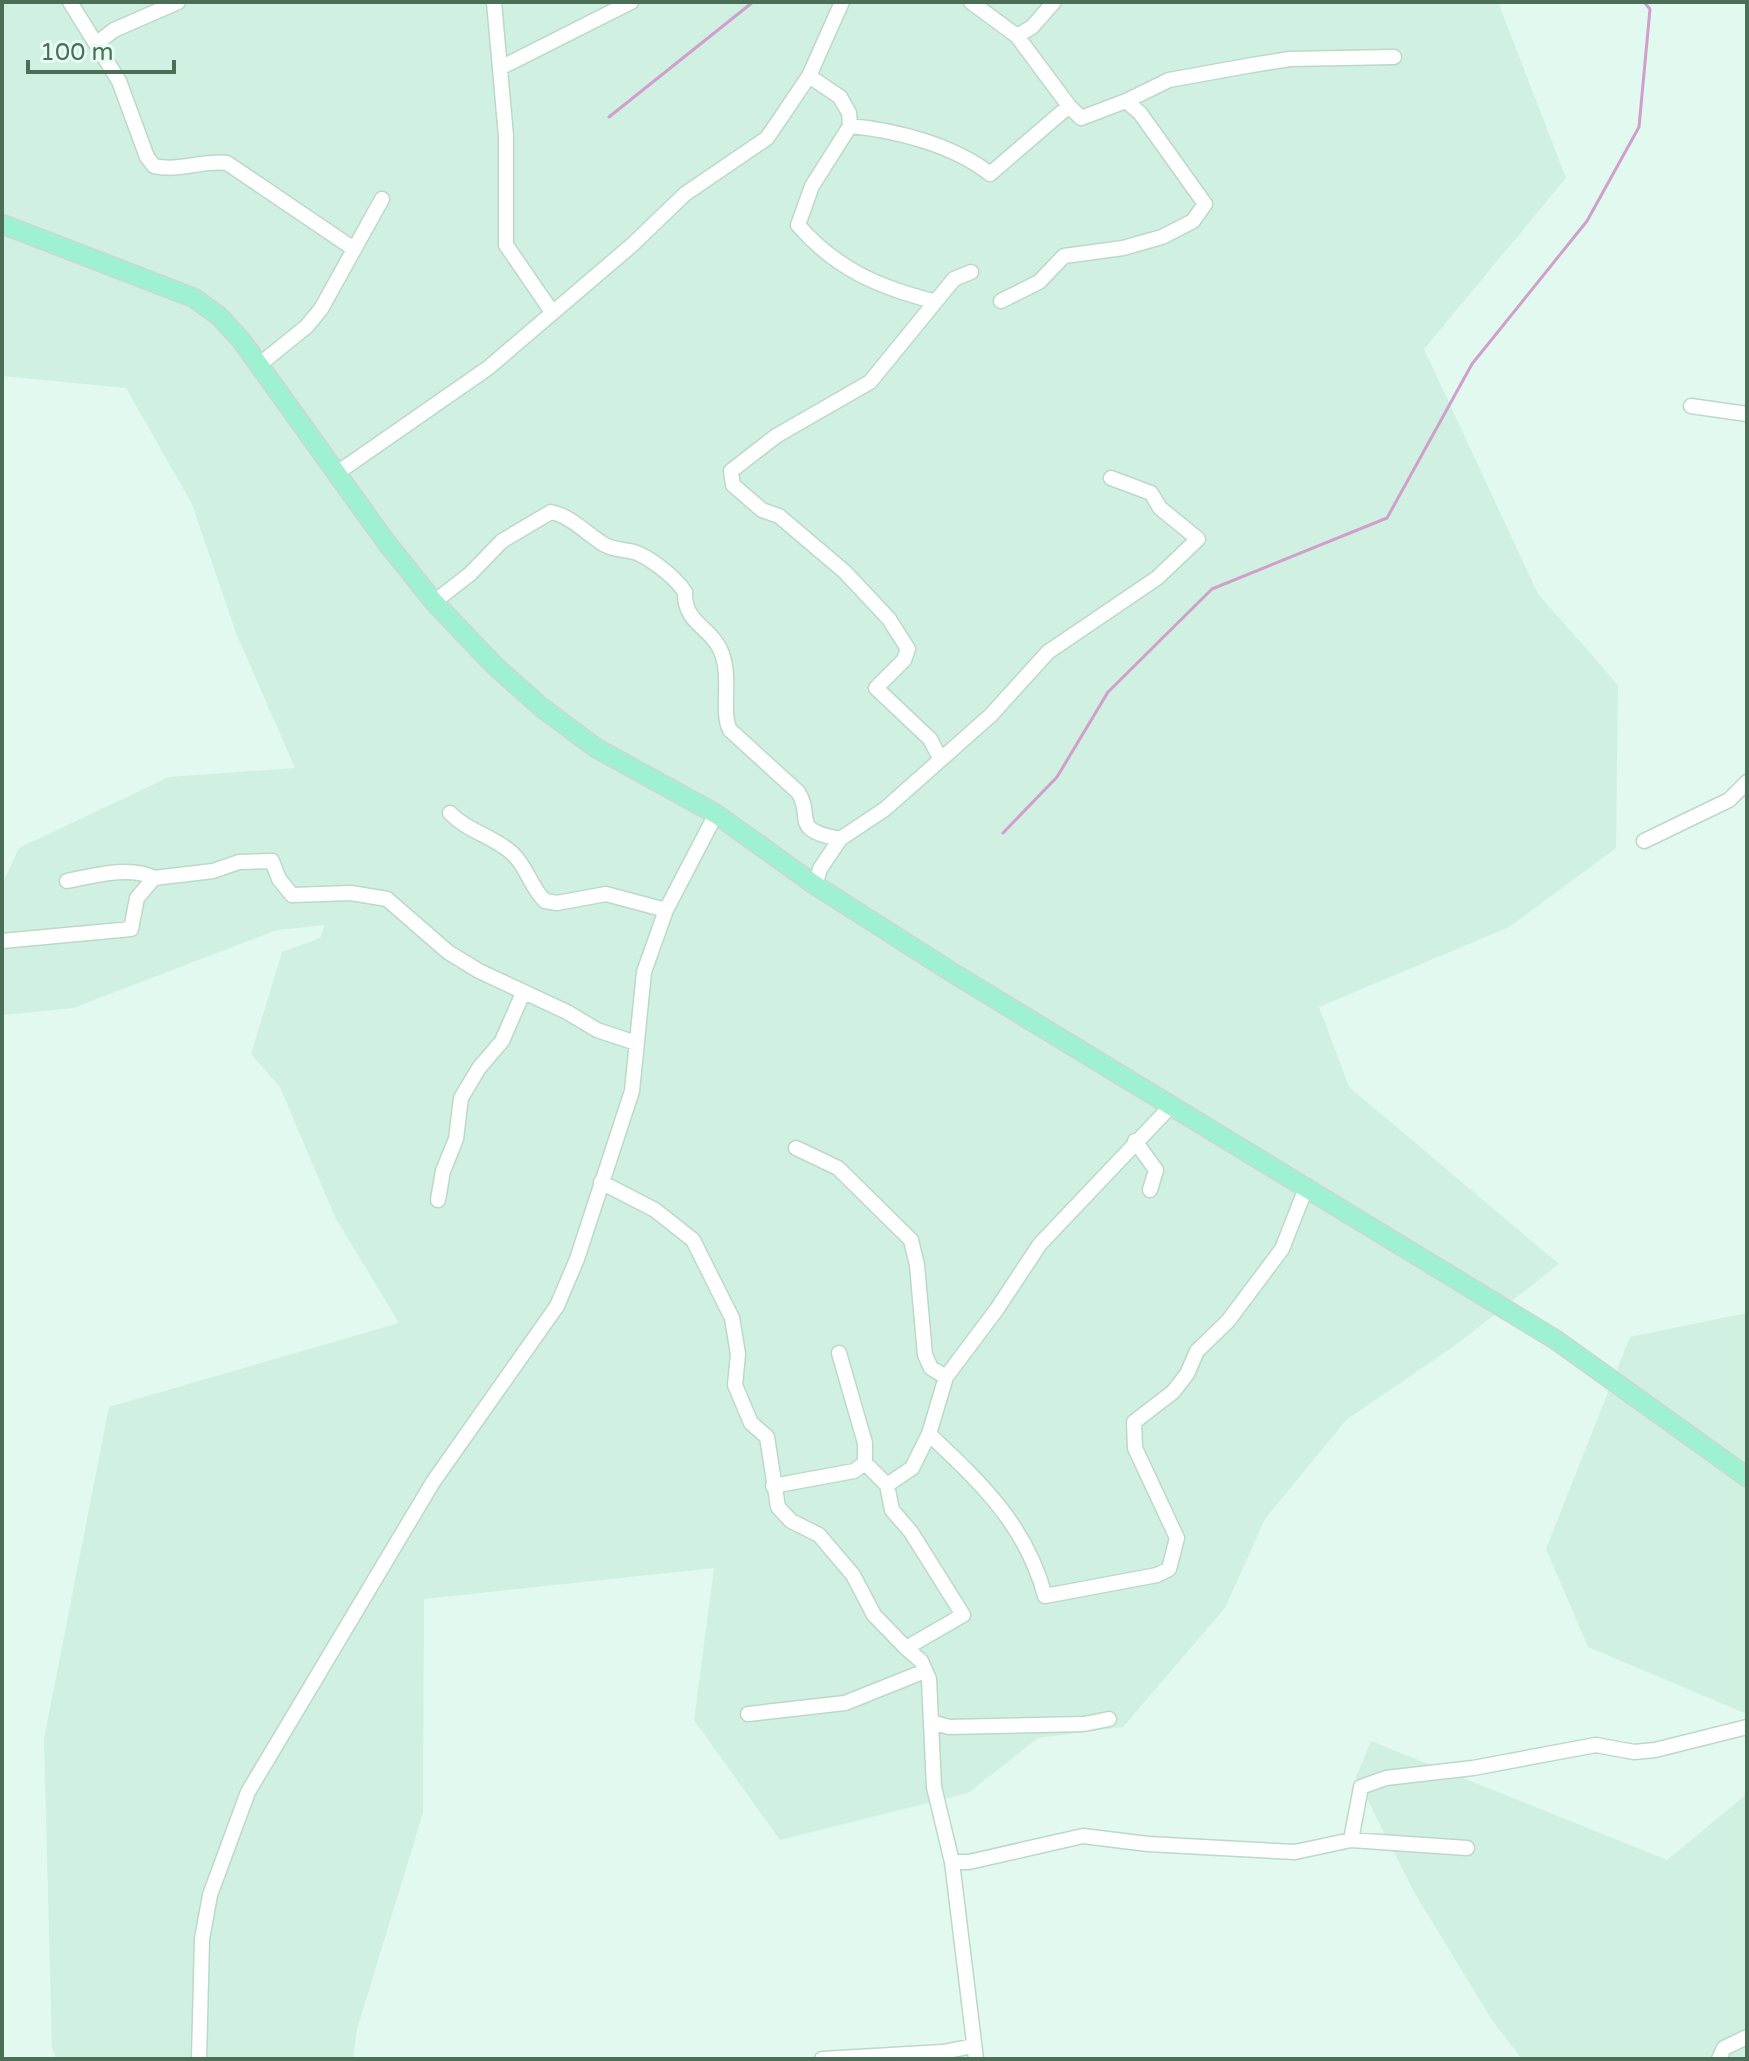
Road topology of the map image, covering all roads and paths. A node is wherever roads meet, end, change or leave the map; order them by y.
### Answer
1 (70, 2) edge
2 (178, 2) edge
3 (494, 2) edge
4 (631, 2) edge
5 (842, 2) edge
6 (971, 2) edge
7 (1054, 2) edge
8 (1017, 36) junction
9 (96, 44) junction
10 (1394, 57) dead end
11 (502, 67) junction
12 (809, 76) junction
13 (1126, 101) junction
14 (1069, 106) junction
15 (850, 126) junction
16 (382, 199) dead end
17 (2, 224) edge
18 (354, 249) junction
19 (971, 272) dead end
20 (933, 301) junction
21 (1001, 301) dead end
22 (552, 312) junction
23 (259, 365) junction
24 (1691, 406) dead end
25 (1747, 414) edge
26 (337, 473) junction
27 (1111, 478) dead end
28 (434, 602) junction
29 (940, 758) junction
30 (1747, 782) edge
31 (450, 813) dead end
32 (716, 814) junction
33 (840, 839) junction
34 (1644, 841) dead end
35 (154, 878) junction
36 (67, 881) dead end
37 (815, 885) junction
38 (666, 910) junction
39 (2, 941) edge
40 (523, 993) junction
41 (636, 1043) junction
42 (1171, 1106) junction
43 (1135, 1141) junction
44 (796, 1148) dead end
45 (601, 1182) junction
46 (1306, 1188) junction
47 (1150, 1190) dead end
48 (438, 1200) dead end
49 (839, 1353) dead end
50 (946, 1377) junction
51 (929, 1434) junction
52 (865, 1463) junction
53 (1747, 1477) edge
54 (887, 1485) junction
55 (773, 1486) junction
56 (906, 1648) junction
57 (925, 1671) junction
58 (748, 1714) dead end
59 (1109, 1719) dead end
60 (931, 1722) junction
61 (1747, 1727) edge
62 (1351, 1840) junction
63 (1467, 1848) dead end
64 (952, 1862) junction
65 (1747, 2037) edge
66 (975, 2052) edge
67 (199, 2059) edge
68 (822, 2059) edge
69 (1719, 2059) edge

1 - 9 street
2 - 9 street
3 - 11 street
4 - 11 street
5 - 12 street
6 - 8 street
7 - 8 street
8 - 14 street
9 - 18 street
10 - 13 street
11 - 22 street
12 - 15 street
12 - 22 street
13 - 14 street
13 - 21 street
14 - 15 street
15 - 20 street
16 - 18 street
17 - 23 main road
18 - 23 street
19 - 20 street
20 - 29 street
22 - 26 street
23 - 26 main road
24 - 25 street
26 - 28 main road
27 - 29 street
28 - 32 main road
28 - 33 street
29 - 33 street
30 - 34 street
31 - 38 street
32 - 37 main road
32 - 38 street
33 - 37 street
35 - 36 street
35 - 39 street
35 - 40 street
37 - 42 main road
38 - 41 street
40 - 41 street
40 - 48 street
41 - 45 street
42 - 43 street
42 - 46 main road
43 - 47 street
43 - 50 street
44 - 50 street
45 - 55 street
45 - 67 street
46 - 51 street
46 - 53 main road
49 - 52 street
50 - 51 street
51 - 54 street
52 - 54 street
52 - 55 street
54 - 56 street
55 - 56 street
56 - 57 street
57 - 58 street
57 - 60 street
59 - 60 street
60 - 64 street
61 - 62 street
62 - 63 street
62 - 64 street
64 - 66 street
65 - 69 street
66 - 68 street

